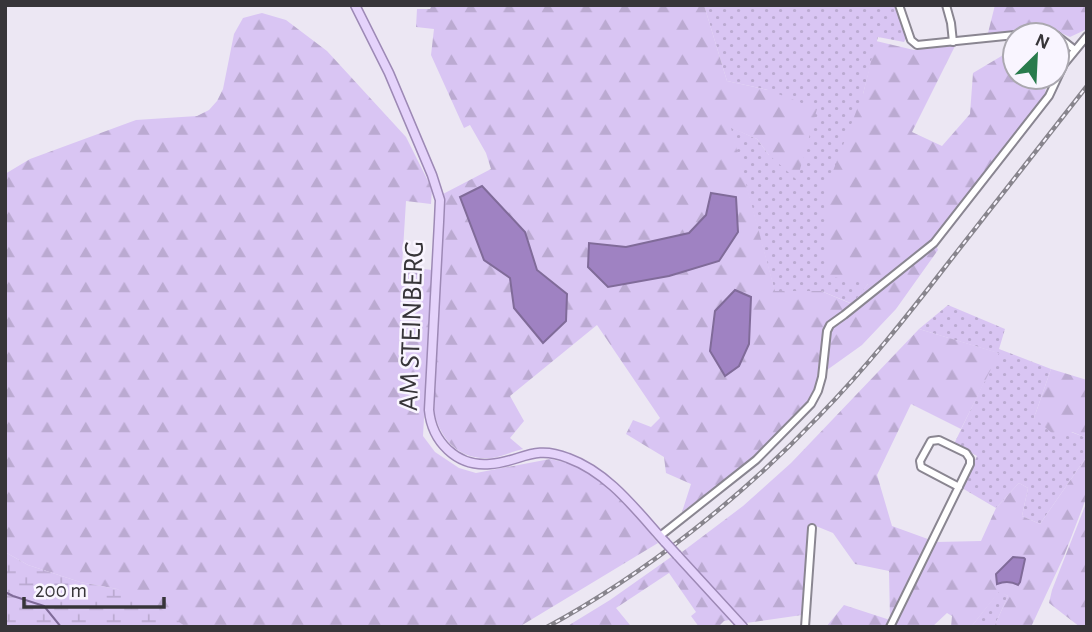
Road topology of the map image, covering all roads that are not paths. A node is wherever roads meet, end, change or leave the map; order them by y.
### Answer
1 (355, 5) edge
2 (899, 5) edge
3 (946, 5) edge
4 (1087, 36) edge
5 (1001, 37) edge
6 (953, 42) junction
7 (1071, 47) edge
8 (1075, 50) junction
9 (959, 486) junction
10 (813, 528) dead end
11 (662, 539) junction
12 (743, 627) edge
13 (805, 627) edge
14 (890, 627) edge

1 - 11 main road, AM STEINBERG
2 - 6 street
3 - 6 street
4 - 8 street
5 - 6 street
7 - 8 street
8 - 11 street
9 - 9 street
9 - 14 street
10 - 13 street
11 - 12 main road, AM STEINBERG, bridge

